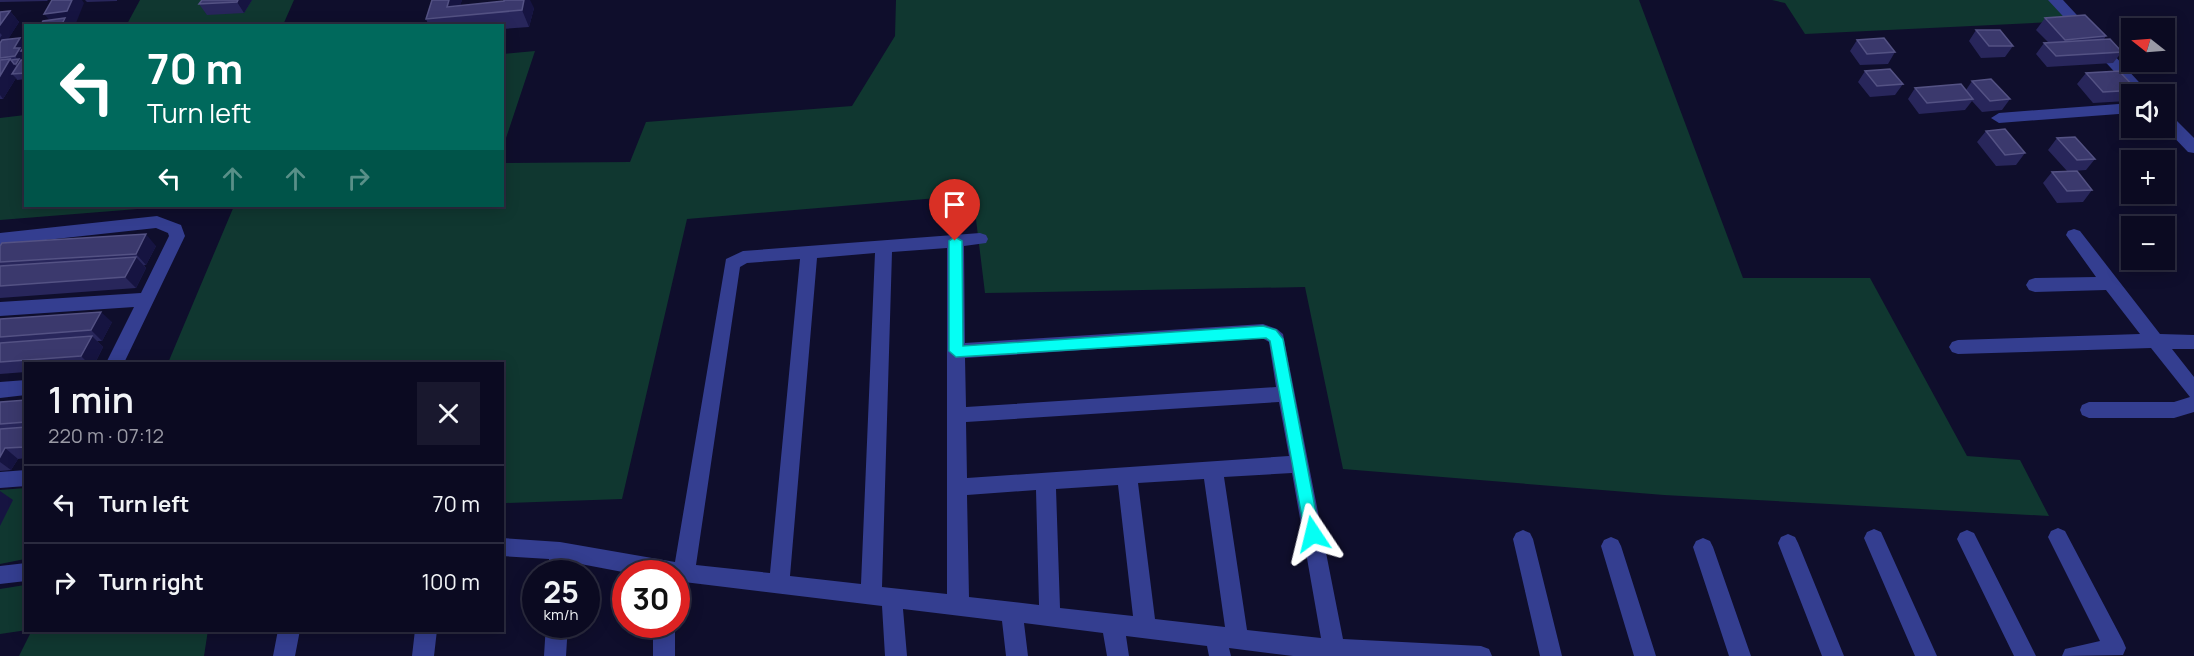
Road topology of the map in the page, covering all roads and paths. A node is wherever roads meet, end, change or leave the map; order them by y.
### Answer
1 (2055, 0) edge
2 (2135, 84) edge
3 (2121, 109) edge
4 (2000, 118) dead end
5 (2175, 128) edge
6 (2194, 148) edge
7 (2074, 235) dead end
8 (0, 239) edge
9 (980, 240) dead end
10 (955, 241) junction
11 (884, 246) junction
12 (809, 252) junction
13 (2111, 284) junction
14 (2035, 285) dead end
15 (145, 300) junction
16 (0, 309) edge
17 (2155, 341) junction
18 (2194, 342) edge
19 (1958, 347) dead end
20 (956, 351) junction
21 (116, 362) edge
22 (24, 387) edge
23 (0, 390) edge
24 (2194, 392) edge
25 (1287, 394) junction
26 (2194, 404) edge
27 (2089, 410) dead end
28 (956, 415) junction
29 (1300, 464) junction
30 (1213, 470) junction
31 (1127, 476) junction
32 (24, 478) edge
33 (0, 480) edge
34 (1046, 481) junction
35 (957, 487) junction
36 (2058, 537) dead end
37 (1874, 538) dead end
38 (1522, 539) dead end
39 (1967, 539) dead end
40 (1788, 543) dead end
41 (1611, 546) dead end
42 (504, 547) edge
43 (1703, 547) dead end
44 (560, 551) junction
45 (560, 560) edge
46 (686, 560) edge
47 (612, 562) edge
48 (24, 572) edge
49 (690, 574) edge
50 (0, 575) edge
51 (779, 584) junction
52 (882, 597) junction
53 (958, 606) junction
54 (1012, 613) junction
55 (1050, 617) junction
56 (1113, 624) junction
57 (1144, 628) junction
58 (288, 632) edge
59 (426, 632) edge
60 (556, 638) edge
61 (664, 638) edge
62 (1225, 644) edge
63 (1320, 651) edge
64 (1418, 655) edge
65 (284, 656) edge
66 (423, 656) edge
67 (555, 656) edge
68 (664, 656) edge
69 (896, 656) edge
70 (1017, 656) edge
71 (1118, 656) edge
72 (1480, 656) edge
73 (1551, 656) edge
74 (1646, 656) edge
75 (1740, 656) edge
76 (1833, 656) edge
77 (1926, 656) edge
78 (2025, 656) edge
79 (2073, 656) edge

1 - 2 street
3 - 4 street
5 - 6 street
7 - 13 street
8 - 15 street
9 - 10 street
10 - 11 street
10 - 20 street
11 - 12 street
11 - 52 street
12 - 46 street
12 - 51 street
13 - 14 street
13 - 17 street
15 - 16 street
15 - 21 street
17 - 18 street
17 - 19 street
17 - 24 street
20 - 25 street
20 - 28 street
22 - 23 street
25 - 28 street
25 - 29 street
26 - 27 street
28 - 35 street
29 - 30 street
29 - 63 street
30 - 31 street
30 - 62 street
31 - 34 street
31 - 57 street
32 - 33 street
34 - 35 street
34 - 55 street
35 - 53 street
36 - 79 street
37 - 77 street
38 - 73 street
39 - 78 street
40 - 76 street
41 - 74 street
42 - 44 street
43 - 75 street
44 - 45 street
44 - 47 street
48 - 50 street
49 - 51 street
51 - 52 street
52 - 53 street
52 - 69 street
53 - 54 street
54 - 55 street
54 - 70 street
55 - 56 street
56 - 57 street
56 - 71 street
57 - 62 street
58 - 65 street
59 - 66 street
60 - 67 street
61 - 68 street
62 - 63 street
63 - 64 street
64 - 72 street

